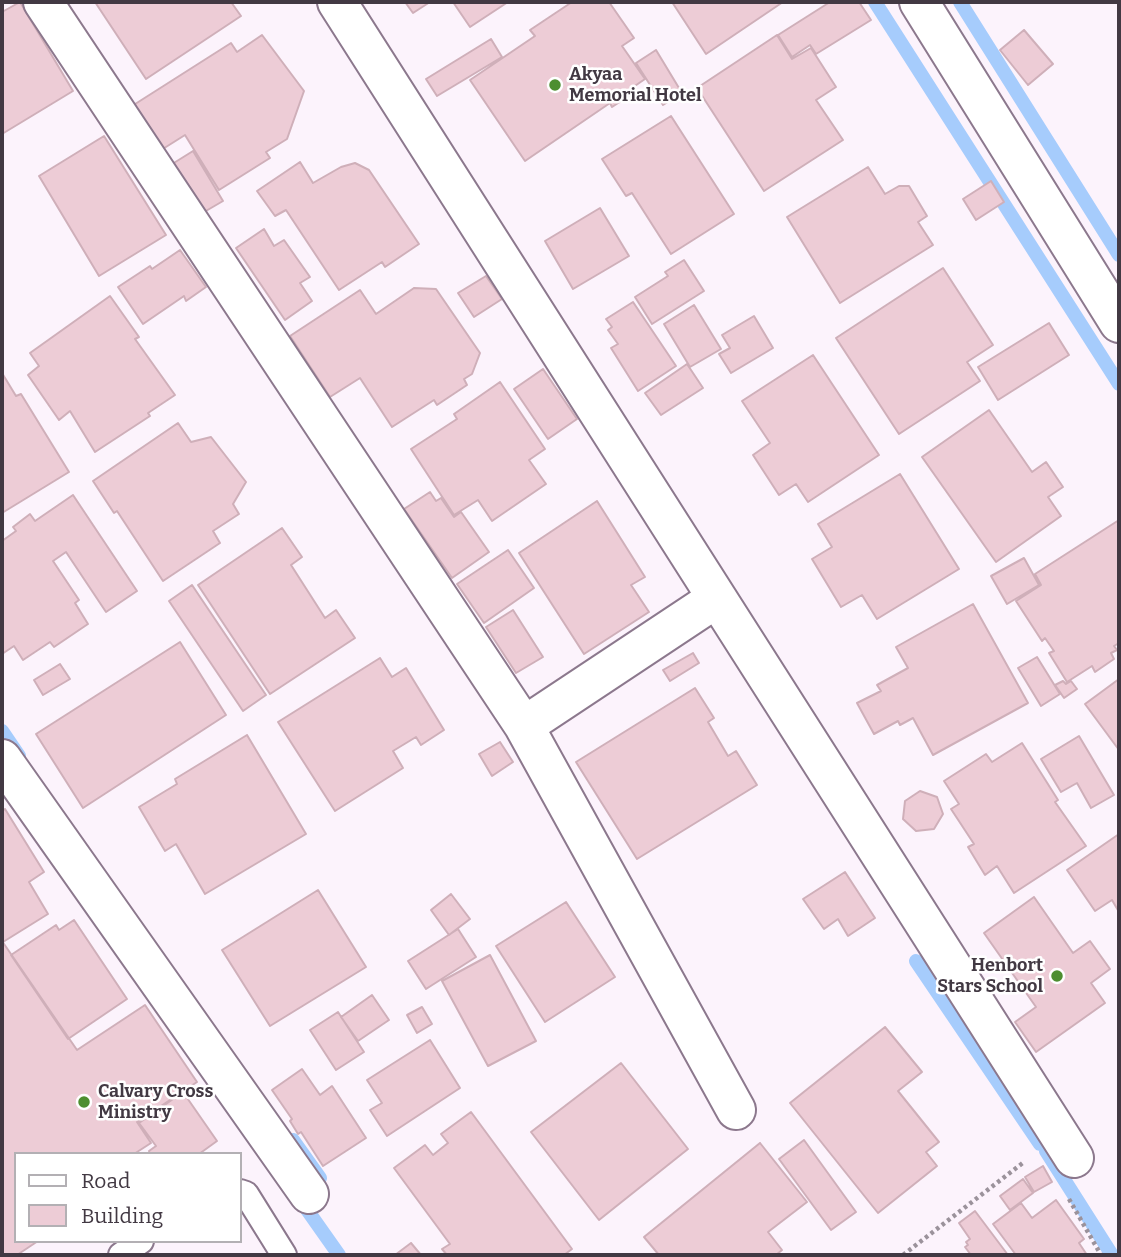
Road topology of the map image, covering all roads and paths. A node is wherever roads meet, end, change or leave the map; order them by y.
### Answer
1 (43, 2) edge
2 (337, 2) edge
3 (919, 2) edge
4 (1119, 323) edge
5 (717, 598) junction
6 (524, 726) junction
7 (2, 759) edge
8 (736, 1110) dead end
9 (1074, 1158) dead end
10 (1027, 1160) dead end
11 (242, 1193) edge
12 (309, 1194) dead end
13 (138, 1243) edge
14 (121, 1255) edge
15 (284, 1255) edge
16 (903, 1255) edge

1 - 6 street
2 - 5 street
3 - 4 street
5 - 6 street
5 - 9 street
6 - 8 street
7 - 12 street
10 - 16 path
11 - 15 lane
13 - 14 lane

